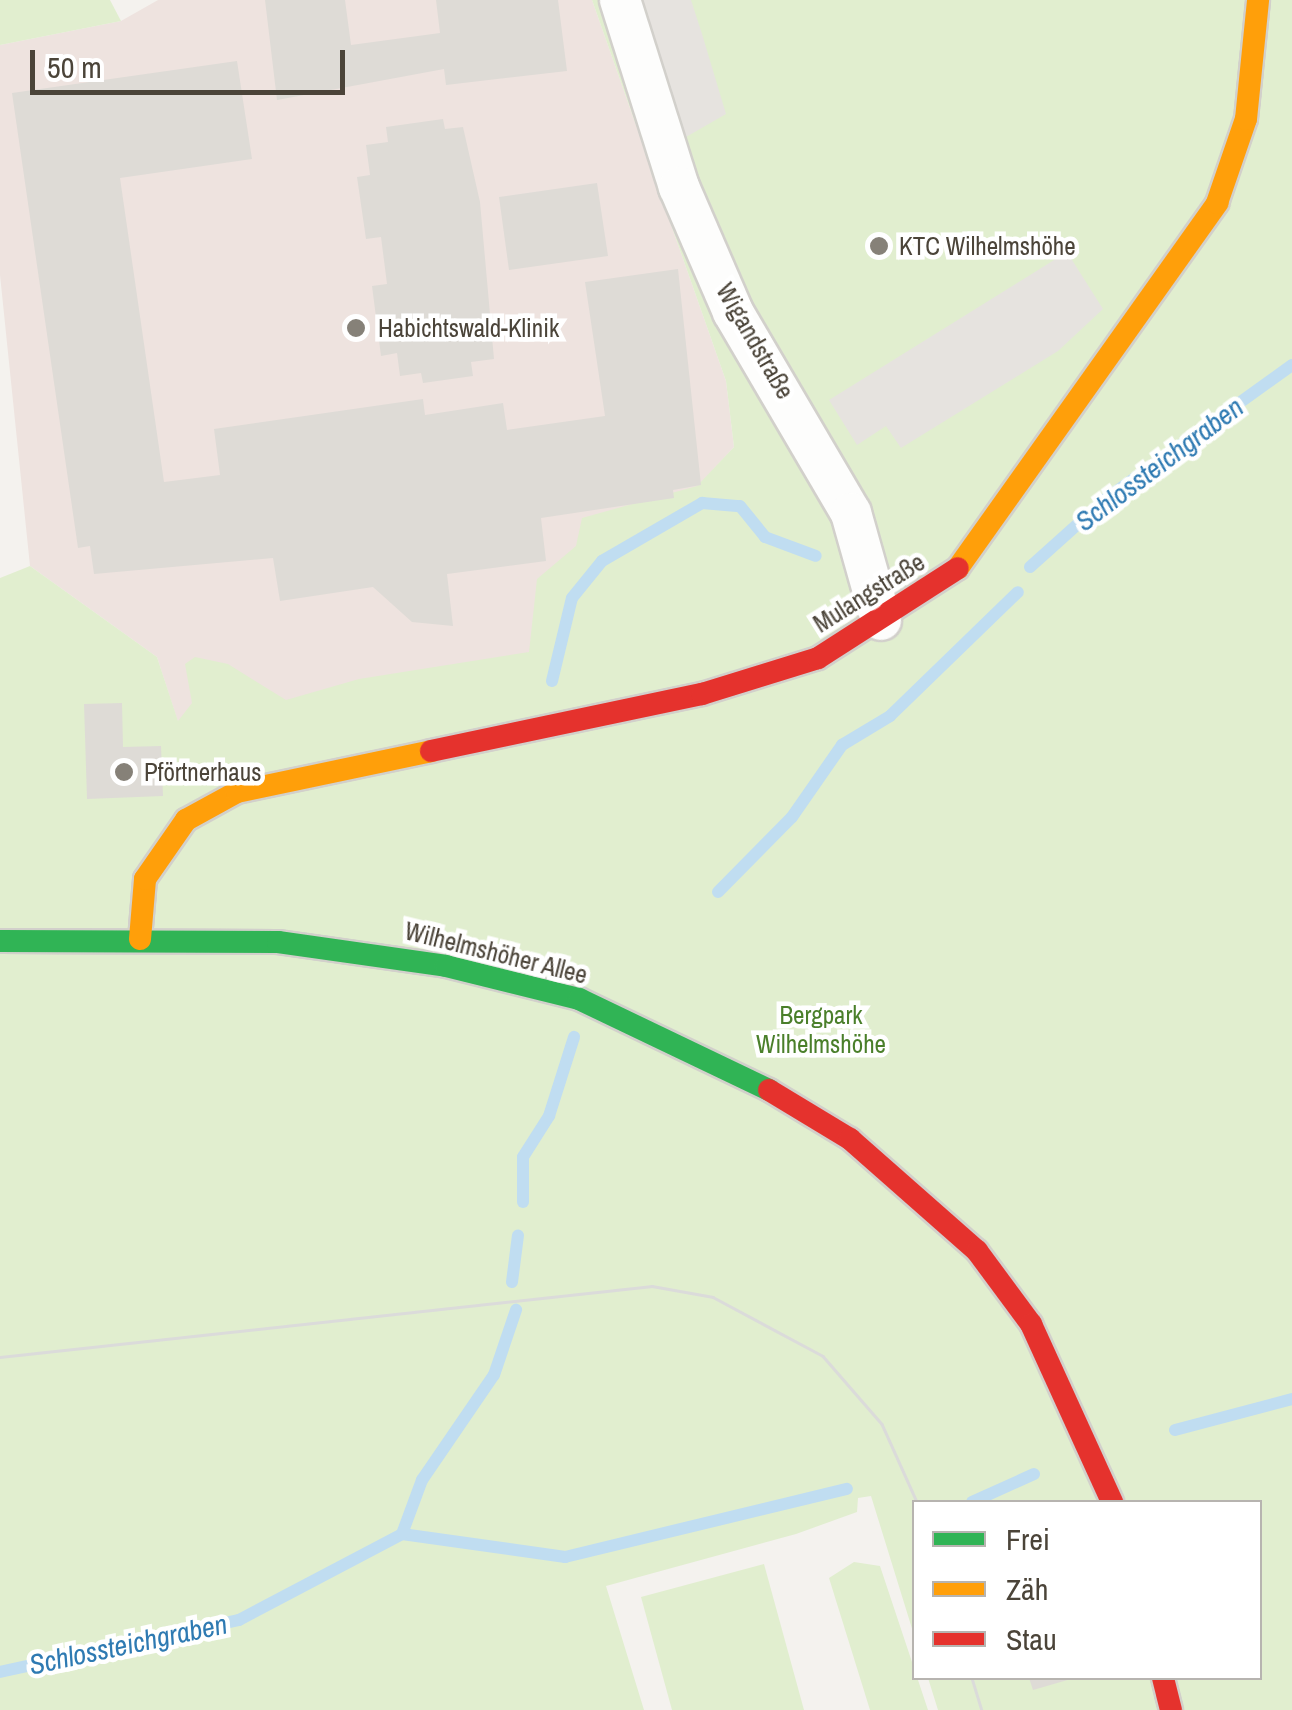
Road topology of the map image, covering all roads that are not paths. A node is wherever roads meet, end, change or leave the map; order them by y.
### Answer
1 (620, 0) edge
2 (1258, 0) edge
3 (881, 620) junction
4 (140, 940) junction
5 (0, 941) edge
6 (1111, 1500) edge
7 (1164, 1680) edge
8 (1171, 1710) edge

1 - 3 street, Wigandstraße
2 - 3 street, Mulangstraße
3 - 4 street, Mulangstraße
4 - 5 street, Wilhelmshöher Allee
4 - 6 street, Wilhelmshöher Allee
7 - 8 street

